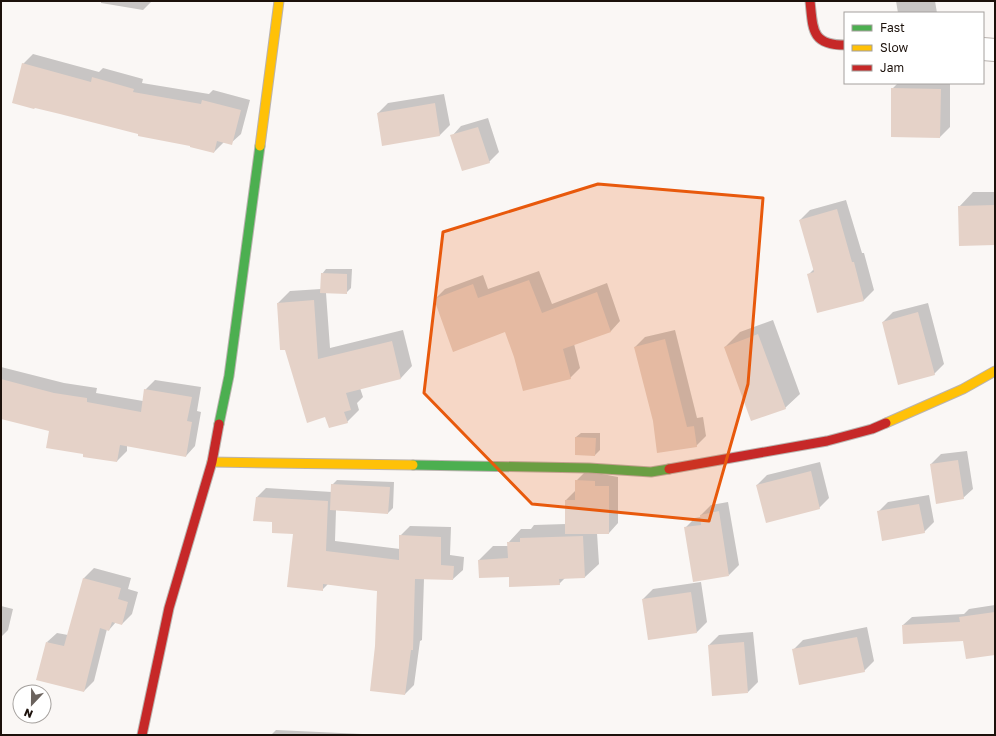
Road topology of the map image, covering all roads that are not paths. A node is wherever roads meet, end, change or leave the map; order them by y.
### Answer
1 (279, 1) edge
2 (810, 1) edge
3 (844, 45) edge
4 (984, 49) edge
5 (995, 50) edge
6 (995, 371) edge
7 (212, 462) junction
8 (142, 735) edge

1 - 7 street
2 - 3 street
4 - 5 street
6 - 7 street
7 - 8 street

